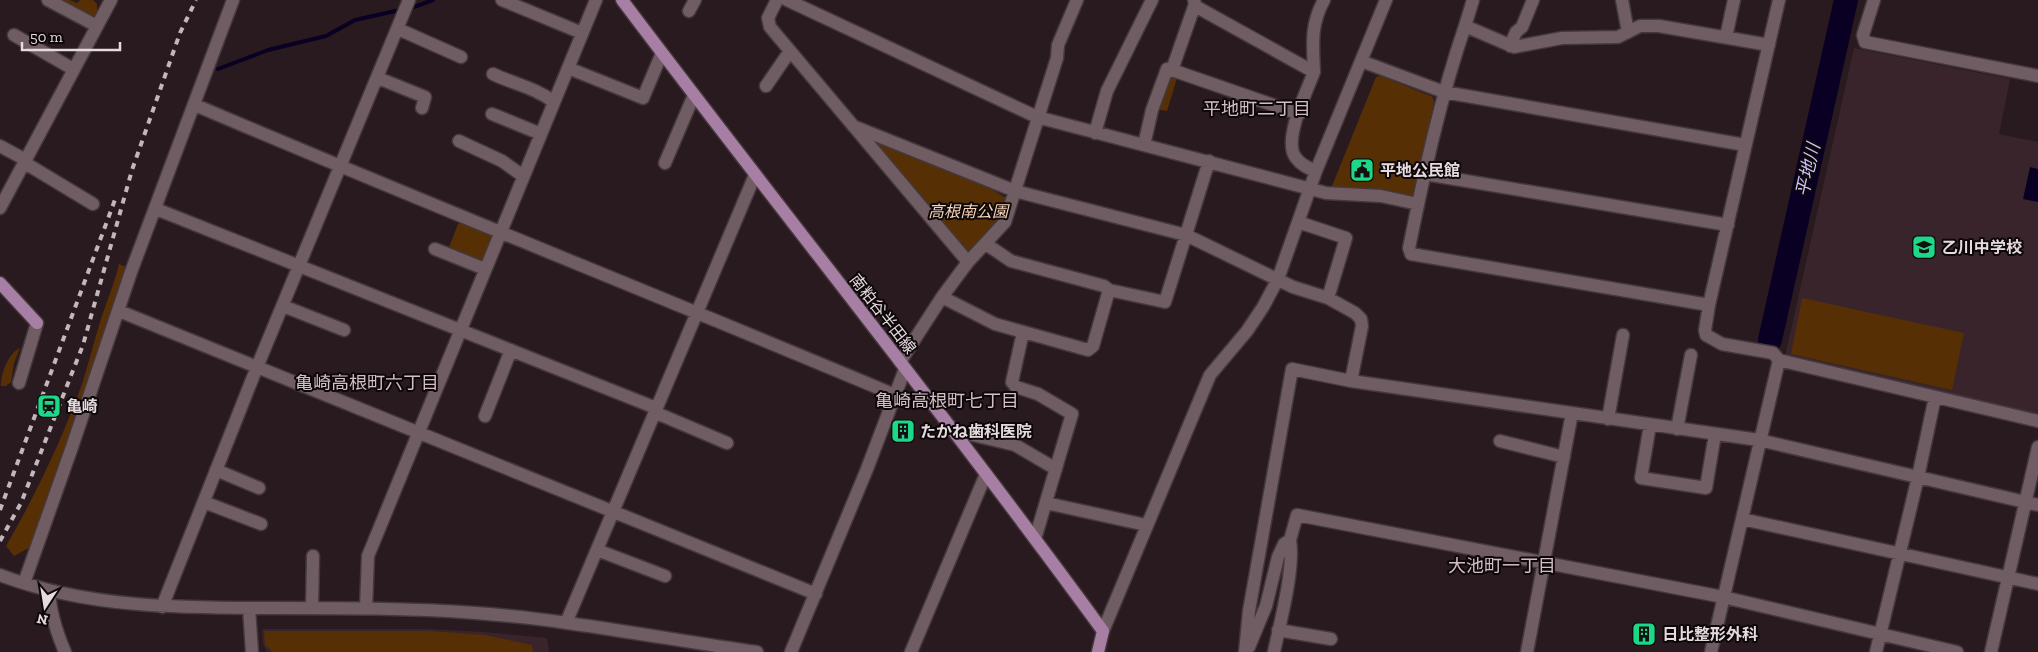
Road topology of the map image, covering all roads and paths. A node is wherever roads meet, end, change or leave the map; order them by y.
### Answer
1 (48, 0) edge
2 (111, 0) edge
3 (233, 0) edge
4 (409, 0) edge
5 (502, 0) edge
6 (596, 0) edge
7 (622, 0) edge
8 (777, 0) edge
9 (788, 0) edge
10 (1077, 0) edge
11 (1152, 0) edge
12 (1324, 0) edge
13 (1386, 0) edge
14 (1473, 0) edge
15 (1533, 0) edge
16 (1622, 0) edge
17 (1734, 0) edge
18 (1779, 0) edge
19 (1874, 0) edge
20 (1194, 3) edge
21 (97, 26) junction
22 (1465, 26) junction
23 (398, 29) junction
24 (1628, 32) junction
25 (582, 33) junction
26 (14, 35) dead end
27 (1726, 37) junction
28 (1769, 45) junction
29 (1510, 46) junction
30 (790, 51) junction
31 (662, 53) junction
32 (461, 57) dead end
33 (1361, 60) junction
34 (568, 68) junction
35 (73, 69) junction
36 (1172, 70) junction
37 (1314, 72) junction
38 (493, 74) dead end
39 (2038, 76) edge
40 (378, 78) junction
41 (766, 86) dead end
42 (1444, 92) junction
43 (694, 95) junction
44 (554, 102) junction
45 (195, 105) junction
46 (422, 108) dead end
47 (492, 114) dead end
48 (1299, 114) junction
49 (1037, 117) junction
50 (854, 126) junction
51 (1095, 133) junction
52 (541, 134) junction
53 (459, 141) dead end
54 (1144, 145) junction
55 (1745, 145) junction
56 (0, 146) edge
57 (26, 161) junction
58 (1209, 161) junction
59 (665, 163) dead end
60 (340, 167) junction
61 (1316, 171) junction
62 (1425, 174) junction
63 (755, 175) junction
64 (524, 176) junction
65 (1309, 188) junction
66 (1016, 191) junction
67 (93, 204) dead end
68 (1418, 204) junction
69 (0, 208) edge
70 (156, 209) junction
71 (1298, 222) junction
72 (1728, 225) junction
73 (501, 232) junction
74 (1186, 235) junction
75 (986, 244) junction
76 (435, 249) dead end
77 (968, 262) junction
78 (300, 266) junction
79 (485, 269) junction
80 (1278, 279) junction
81 (0, 283) edge
82 (1109, 290) junction
83 (942, 297) junction
84 (1328, 298) junction
85 (1709, 305) junction
86 (283, 306) junction
87 (119, 311) junction
88 (697, 312) junction
89 (37, 323) joint
90 (344, 330) dead end
91 (461, 330) junction
92 (1023, 332) junction
93 (1623, 334) dead end
94 (511, 350) junction
95 (1691, 355) dead end
96 (1779, 360) junction
97 (902, 366) junction
98 (257, 367) junction
99 (1351, 381) junction
100 (19, 383) dead end
101 (895, 395) junction
102 (1935, 397) junction
103 (655, 410) junction
104 (1572, 413) junction
105 (484, 416) dead end
106 (1608, 419) junction
107 (2038, 421) edge
108 (1650, 425) junction
109 (1677, 429) junction
110 (952, 430) junction
111 (419, 433) junction
112 (1715, 434) junction
113 (1759, 440) junction
114 (1500, 442) dead end
115 (728, 443) dead end
116 (2038, 447) edge
117 (1564, 456) junction
118 (1056, 469) junction
119 (216, 470) junction
120 (986, 474) junction
121 (1918, 477) junction
122 (259, 488) dead end
123 (204, 502) junction
124 (1046, 503) junction
125 (2032, 503) edge
126 (613, 512) junction
127 (1742, 519) junction
128 (261, 524) dead end
129 (1146, 525) junction
130 (1036, 539) junction
131 (1290, 540) junction
132 (597, 550) junction
133 (1898, 554) junction
134 (313, 556) dead end
135 (1545, 562) junction
136 (3, 576) edge
137 (665, 576) dead end
138 (2009, 578) junction
139 (24, 583) junction
140 (2038, 584) edge
141 (49, 590) junction
142 (816, 594) junction
143 (1723, 597) junction
144 (162, 607) junction
145 (249, 608) junction
146 (312, 608) junction
147 (366, 608) junction
148 (566, 623) junction
149 (1278, 630) junction
150 (1103, 631) junction
151 (1880, 634) junction
152 (1331, 639) dead end
153 (65, 652) edge
154 (252, 652) edge
155 (757, 652) edge
156 (791, 652) edge
157 (911, 652) edge
158 (1098, 652) edge
159 (1246, 652) edge
160 (1274, 652) edge
161 (1527, 652) edge
162 (1711, 652) edge
163 (1876, 652) edge
164 (1957, 652) edge
165 (1991, 652) edge

1 - 21 street
2 - 21 street
3 - 45 street
4 - 23 street
5 - 25 street
6 - 25 street
7 - 31 main road, 南粕谷半田線
8 - 30 street
9 - 49 street
10 - 49 street
11 - 51 street
12 - 37 street
13 - 33 street
14 - 22 street
15 - 29 street
16 - 24 street
17 - 27 street
18 - 28 street
19 - 39 street
20 - 36 street
20 - 37 street
21 - 35 street
22 - 29 street
22 - 42 street
23 - 32 street
23 - 40 street
24 - 27 street
24 - 29 street
25 - 34 street
26 - 35 street
27 - 28 street
28 - 55 street
30 - 41 street
30 - 50 street
31 - 34 street
31 - 43 main road, 南粕谷半田線
33 - 42 street
33 - 61 street
34 - 44 street
35 - 57 street
36 - 48 street
36 - 54 street
37 - 48 street
38 - 44 street
40 - 46 street
40 - 60 street
42 - 55 street
42 - 62 street
43 - 59 street
43 - 63 main road, 南粕谷半田線
44 - 52 street
45 - 60 street
45 - 70 street
47 - 52 street
48 - 61 street
49 - 51 street
49 - 66 street
50 - 66 street
50 - 77 street
51 - 54 street
52 - 64 street
53 - 64 street
54 - 58 street
55 - 72 street
56 - 57 street
57 - 67 street
57 - 69 street
58 - 65 street
58 - 74 street
60 - 73 street
60 - 78 street
61 - 65 street
62 - 68 street
62 - 72 street
63 - 88 street
63 - 97 main road, 南粕谷半田線
64 - 73 street
65 - 68 street
65 - 71 street
66 - 74 street
66 - 75 street
68 - 85 street
70 - 78 street
70 - 87 street
71 - 80 street
71 - 84 street
72 - 85 street
73 - 79 street
73 - 88 street
74 - 80 street
74 - 82 street
75 - 77 street
75 - 82 street
76 - 79 street
77 - 83 street
78 - 86 street
78 - 91 street
79 - 91 street
80 - 84 street
80 - 129 street
81 - 89 main road
82 - 92 street
83 - 92 street
83 - 97 street
84 - 99 street
85 - 96 street
86 - 90 street
86 - 98 street
87 - 98 street
87 - 139 street
88 - 101 street
88 - 103 street
89 - 100 street
91 - 94 street
91 - 111 street
92 - 118 street
93 - 106 street
94 - 103 street
94 - 105 street
95 - 109 street
96 - 102 street
96 - 113 street
97 - 101 street
97 - 110 main road, 南粕谷半田線
98 - 111 street
98 - 119 street
99 - 104 street
99 - 159 street
101 - 142 street
102 - 107 street
102 - 121 street
103 - 115 street
103 - 126 street
104 - 106 street
104 - 117 street
106 - 108 street
108 - 109 street
108 - 112 street
109 - 112 street
110 - 118 street
110 - 120 main road, 南粕谷半田線
111 - 126 street
111 - 147 street
112 - 113 street
113 - 121 street
113 - 127 street
114 - 117 street
116 - 125 street
117 - 135 street
118 - 124 street
119 - 122 street
119 - 123 street
120 - 130 main road, 南粕谷半田線
120 - 157 street
121 - 125 street
121 - 133 street
123 - 128 street
123 - 144 street
124 - 129 street
124 - 130 street
125 - 138 street
126 - 132 street
126 - 142 street
127 - 133 street
127 - 143 street
129 - 150 street
130 - 150 main road, 南粕谷半田線
131 - 135 street
131 - 149 street
131 - 159 street
132 - 137 street
132 - 148 street
133 - 138 street
133 - 151 street
134 - 146 street
135 - 143 street
135 - 161 street
136 - 139 street
138 - 140 street
138 - 165 street
139 - 141 street
141 - 144 street
141 - 153 street
142 - 156 street
143 - 151 street
143 - 162 street
144 - 145 street
145 - 146 street
145 - 154 street
146 - 147 street
147 - 148 street
148 - 155 street
149 - 152 street
149 - 160 street
150 - 158 main road
151 - 163 street
151 - 164 street

